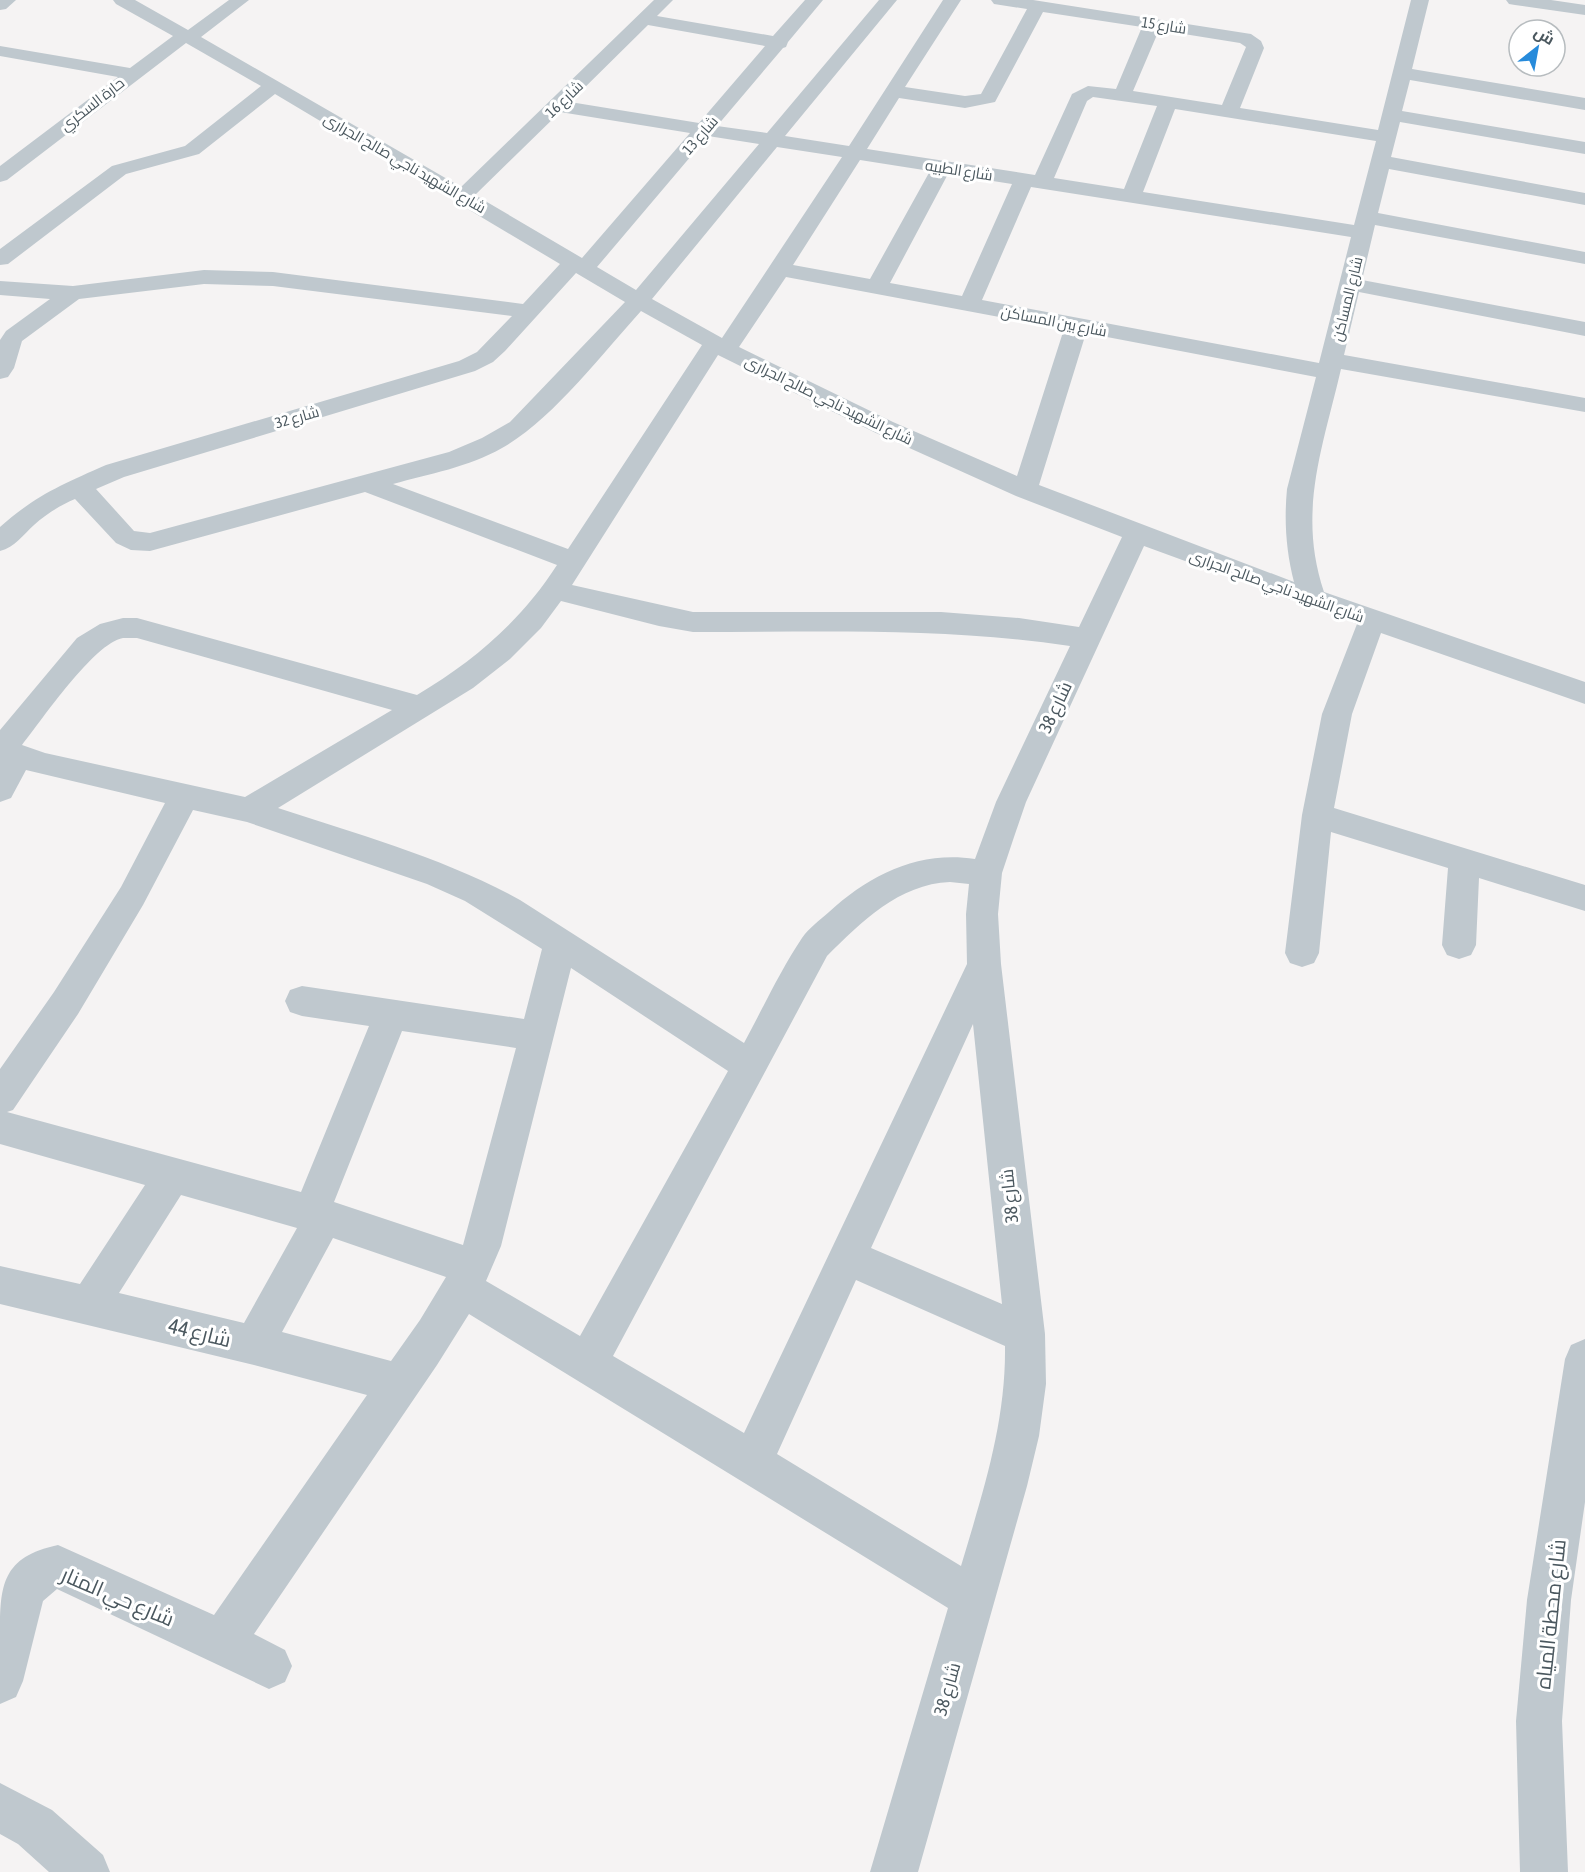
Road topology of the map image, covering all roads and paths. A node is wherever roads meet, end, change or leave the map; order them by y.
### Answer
1 (7, 0) edge
2 (122, 0) edge
3 (240, 0) edge
4 (664, 0) edge
5 (814, 0) edge
6 (888, 0) edge
7 (952, 0) edge
8 (1000, 0) edge
9 (1420, 0) edge
10 (1515, 0) edge
11 (0, 4) edge
12 (1037, 6) junction
13 (1585, 10) edge
14 (644, 19) junction
15 (1153, 23) junction
16 (187, 36) junction
17 (780, 43) junction
18 (0, 51) edge
19 (1402, 73) junction
20 (130, 74) junction
21 (273, 86) junction
22 (893, 92) junction
23 (1123, 94) junction
24 (1169, 101) junction
25 (1585, 104) edge
26 (556, 106) junction
27 (1229, 111) junction
28 (1392, 115) junction
29 (705, 130) junction
30 (1386, 137) junction
31 (773, 140) junction
32 (1585, 148) edge
33 (854, 153) junction
34 (1380, 161) junction
35 (942, 167) junction
36 (0, 176) edge
37 (1033, 181) junction
38 (463, 196) junction
39 (1131, 197) junction
40 (1585, 199) edge
41 (1365, 225) junction
42 (1585, 258) edge
43 (0, 259) edge
44 (578, 266) junction
45 (780, 269) junction
46 (1351, 284) junction
47 (877, 287) junction
48 (0, 288) edge
49 (73, 293) junction
50 (638, 302) junction
51 (969, 304) junction
52 (528, 311) junction
53 (1077, 325) junction
54 (1585, 329) edge
55 (719, 347) junction
56 (1330, 366) junction
57 (0, 372) edge
58 (1585, 405) edge
59 (366, 483) junction
60 (78, 486) junction
61 (1025, 490) junction
62 (1136, 535) junction
63 (0, 542) edge
64 (572, 561) junction
65 (555, 590) junction
66 (1313, 600) junction
67 (1372, 620) junction
68 (1087, 638) junction
69 (1585, 693) edge
70 (422, 707) junction
71 (6, 752) edge
72 (0, 790) edge
73 (184, 797) junction
74 (249, 810) junction
75 (1317, 815) junction
76 (1464, 860) junction
77 (986, 873) junction
78 (1585, 898) edge
79 (560, 944) junction
80 (1459, 945) dead end
81 (1302, 953) dead end
82 (984, 964) junction
83 (302, 1001) dead end
84 (390, 1014) junction
85 (537, 1035) junction
86 (749, 1065) junction
87 (0, 1098) edge
88 (0, 1127) edge
89 (173, 1174) junction
90 (317, 1215) junction
91 (848, 1257) junction
92 (468, 1278) junction
93 (0, 1285) edge
94 (89, 1305) junction
95 (1024, 1334) junction
96 (254, 1345) junction
97 (1585, 1359) edge
98 (587, 1363) junction
99 (399, 1383) junction
100 (752, 1462) junction
101 (974, 1598) junction
102 (222, 1642) junction
103 (269, 1666) dead end
104 (0, 1681) edge
105 (0, 1807) edge
106 (86, 1872) edge
107 (894, 1872) edge
108 (1544, 1872) edge

1 - 11 street
2 - 16 street, شارع الشهيد ناجي صالح الجرارى
3 - 16 street, حارة السكري
4 - 14 street, شارع 16
5 - 17 street, شارع 13
6 - 31 street
7 - 22 street
8 - 12 street, شارع 15
9 - 19 street, شارع المساكن
10 - 13 street
12 - 15 street, شارع 15
12 - 22 street
14 - 17 street
14 - 26 street, شارع 16
15 - 23 street
15 - 27 street, شارع 15
16 - 20 street, حارة السكري
16 - 21 street, شارع الشهيد ناجي صالح الجرارى
17 - 29 street, شارع 13
18 - 20 street
19 - 25 street
19 - 28 street, شارع المساكن
20 - 36 street, حارة السكري
21 - 38 street, شارع الشهيد ناجي صالح الجرارى
21 - 43 street
22 - 33 street
23 - 24 street
23 - 37 street
24 - 27 street
24 - 39 street
26 - 29 street, شارع الطبيه
26 - 38 street, شارع 16
27 - 30 street
28 - 30 street, شارع المساكن
28 - 32 street
29 - 31 street, شارع الطبيه
29 - 44 street, شارع 13
30 - 34 street, شارع المساكن
31 - 33 street, شارع الطبيه
31 - 50 street
33 - 35 street, شارع الطبيه
33 - 45 street
34 - 40 street
34 - 41 street, شارع المساكن
35 - 37 street, شارع الطبيه
35 - 47 street
37 - 39 street, شارع الطبيه
37 - 51 street
38 - 44 street, شارع الشهيد ناجي صالح الجرارى
39 - 41 street, شارع الطبيه
41 - 42 street, شارع الطبيه
41 - 46 street, شارع المساكن
44 - 50 street, شارع الشهيد ناجي صالح الجرارى
44 - 52 street, شارع 32
45 - 47 street, شارع بين المساكن
45 - 55 street
46 - 54 street
46 - 56 street, شارع المساكن
47 - 51 street, شارع بين المساكن
48 - 49 street
49 - 52 street
49 - 57 street
50 - 55 street, شارع الشهيد ناجي صالح الجرارى
50 - 59 street
51 - 53 street, شارع بين المساكن
52 - 60 street, شارع 32
53 - 56 street, شارع بين المساكن
53 - 61 street
55 - 61 street, شارع الشهيد ناجي صالح الجرارى
55 - 64 street
56 - 58 street, شارع بين المساكن
56 - 66 street, شارع المساكن
59 - 60 street
59 - 64 street
60 - 63 street, شارع 32
61 - 62 street, شارع الشهيد ناجي صالح الجرارى
62 - 66 street, شارع الشهيد ناجي صالح الجرارى
62 - 68 street, شارع 38
64 - 65 street
65 - 68 street
65 - 70 street
66 - 67 street, شارع الشهيد ناجي صالح الجرارى
67 - 69 street, شارع الشهيد ناجي صالح الجرارى
67 - 75 street
68 - 77 street, شارع 38
70 - 71 street
70 - 74 street
71 - 72 street
71 - 73 street
73 - 74 street
73 - 87 street
74 - 79 street
75 - 76 street
75 - 81 street
76 - 78 street
76 - 80 street
77 - 82 street, شارع 38
77 - 86 street
79 - 85 street
79 - 86 street
82 - 91 street
82 - 95 street, شارع 38
83 - 84 street
84 - 85 street
84 - 90 street
85 - 92 street
86 - 98 street
88 - 89 street
89 - 90 street
89 - 94 street
90 - 92 street
90 - 96 street
91 - 95 street
91 - 100 street
92 - 98 street
92 - 99 street
93 - 94 street, شارع 44
94 - 96 street, شارع 44
95 - 101 street, شارع 38
96 - 99 street, شارع 44
97 - 108 street, شارع محطة المياه
98 - 100 street
99 - 102 street
100 - 101 street
101 - 107 street, شارع 38
102 - 103 street, شارع حي المنار
102 - 104 street, شارع حي المنار
105 - 106 street

